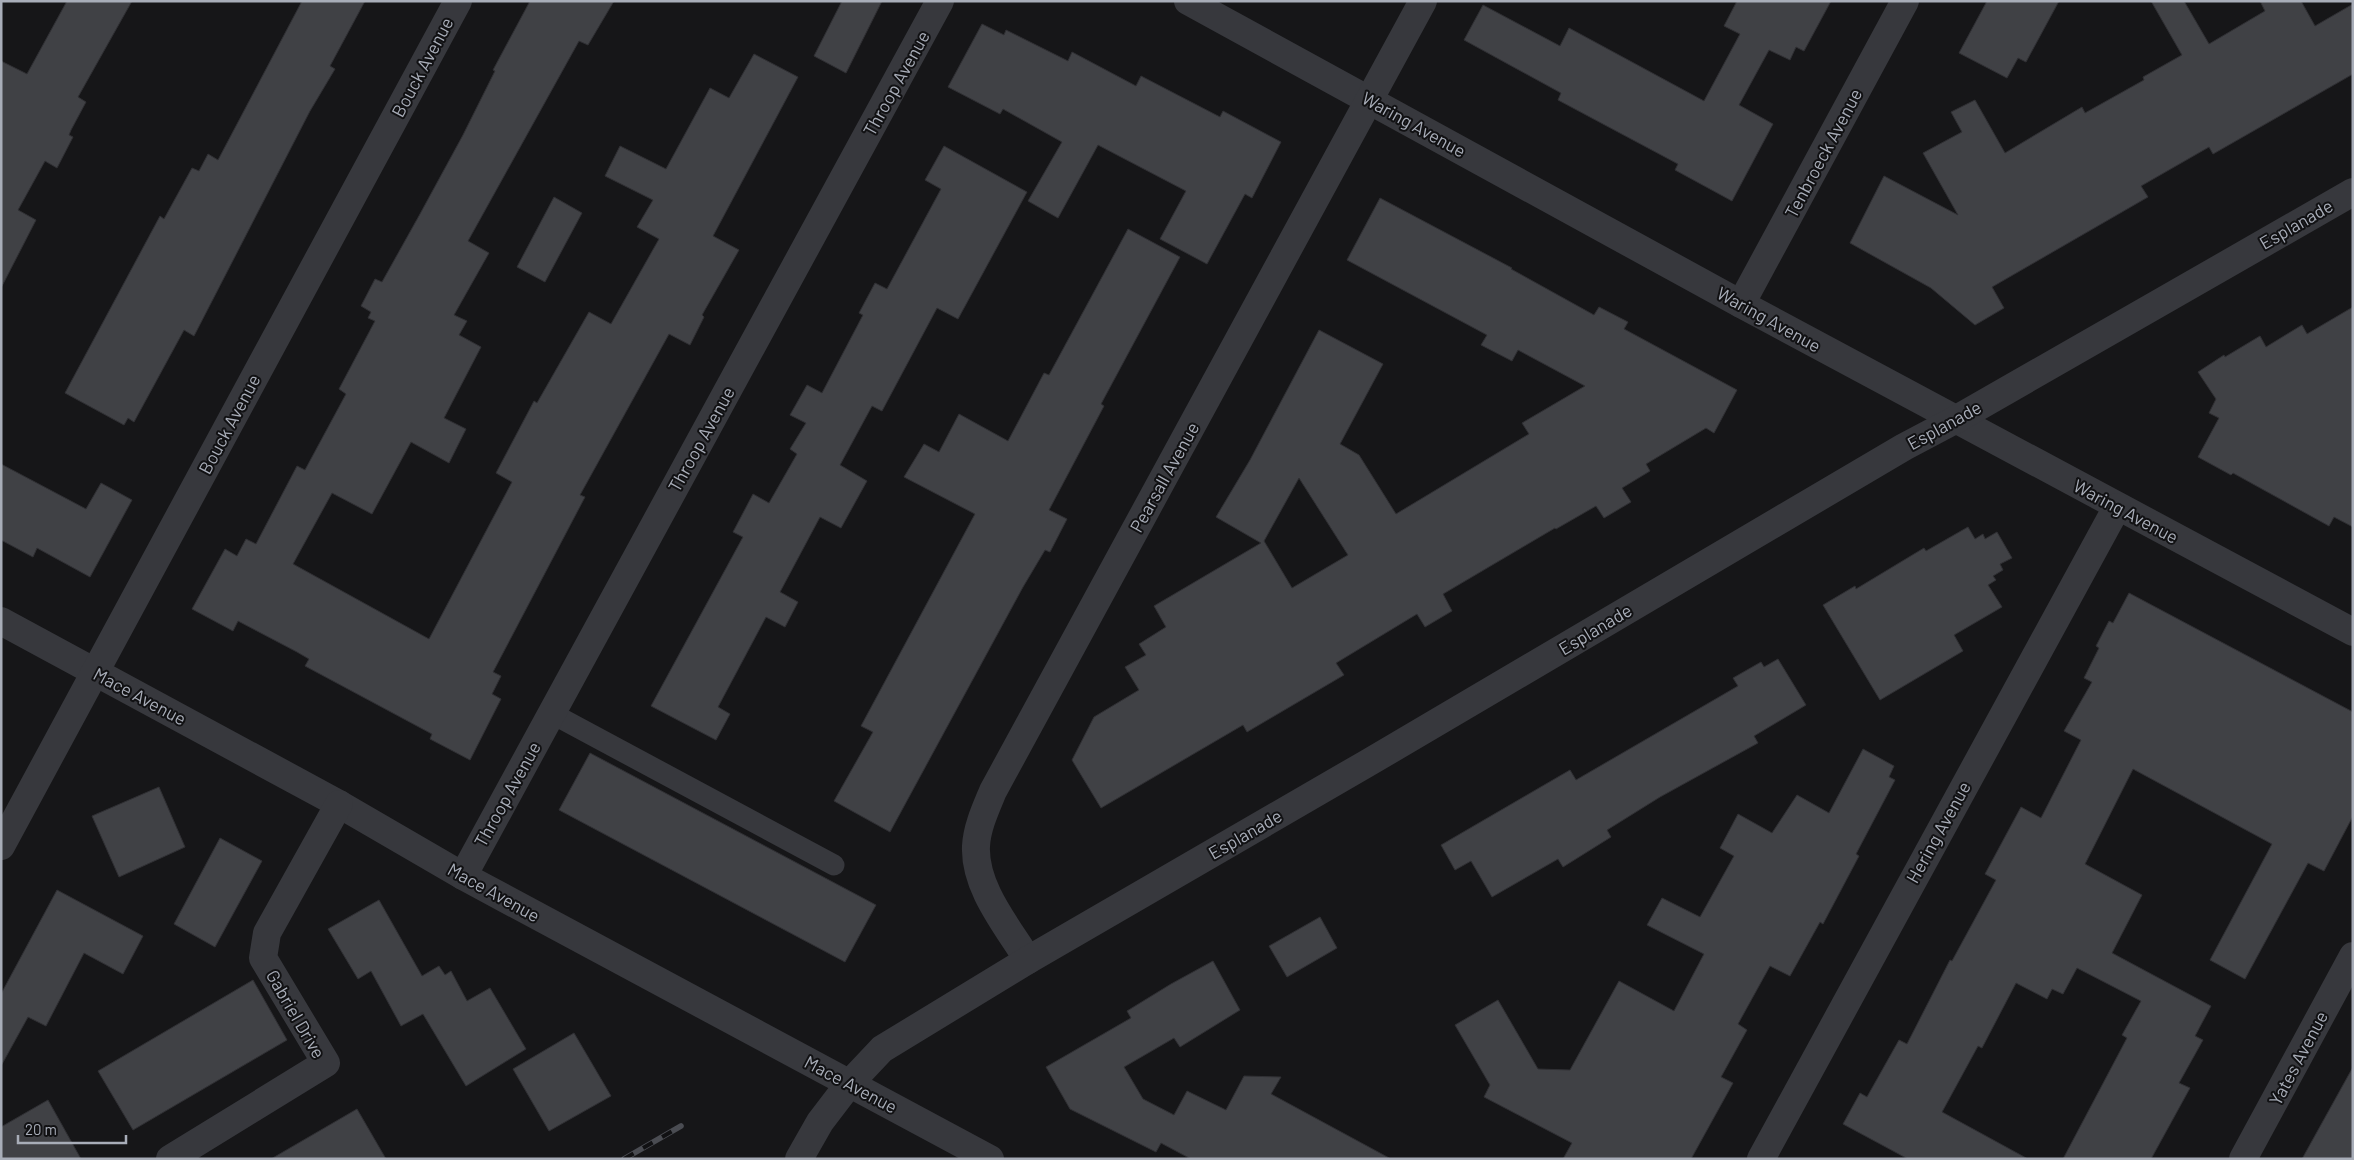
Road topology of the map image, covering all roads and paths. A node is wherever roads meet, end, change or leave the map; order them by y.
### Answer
1 (458, 1) edge
2 (940, 1) edge
3 (1188, 1) edge
4 (1423, 1) edge
5 (1905, 1) edge
6 (1370, 100) junction
7 (2353, 192) edge
8 (1741, 304) junction
9 (1955, 420) junction
10 (2117, 507) junction
11 (1, 622) edge
12 (2353, 632) edge
13 (95, 672) junction
14 (551, 713) junction
15 (339, 804) junction
16 (1, 846) edge
17 (834, 865) dead end
18 (463, 876) junction
19 (2353, 956) edge
20 (1028, 960) junction
21 (848, 1084) junction
22 (170, 1159) edge
23 (800, 1159) edge
24 (990, 1159) edge
25 (1761, 1159) edge
26 (2244, 1159) edge

1 - 13 street, Bouck Avenue
2 - 14 street, Throop Avenue
3 - 6 street, Waring Avenue
4 - 6 street, Pearsall Avenue
5 - 8 street, Tenbroeck Avenue
6 - 8 street, Waring Avenue
6 - 20 street, Pearsall Avenue
7 - 9 street, Esplanade
8 - 9 street, Waring Avenue
9 - 10 street, Waring Avenue
9 - 20 street, Esplanade
10 - 12 street, Waring Avenue
10 - 25 street, Hering Avenue
11 - 13 street, Mace Avenue
13 - 15 street, Mace Avenue
13 - 16 street, Bouck Avenue
14 - 17 lane
14 - 18 street, Throop Avenue
15 - 18 street, Mace Avenue
15 - 22 street, Gabriel Drive
18 - 21 street, Mace Avenue
19 - 26 street, Yates Avenue
20 - 21 street, Esplanade
21 - 23 street
21 - 24 street, Mace Avenue

